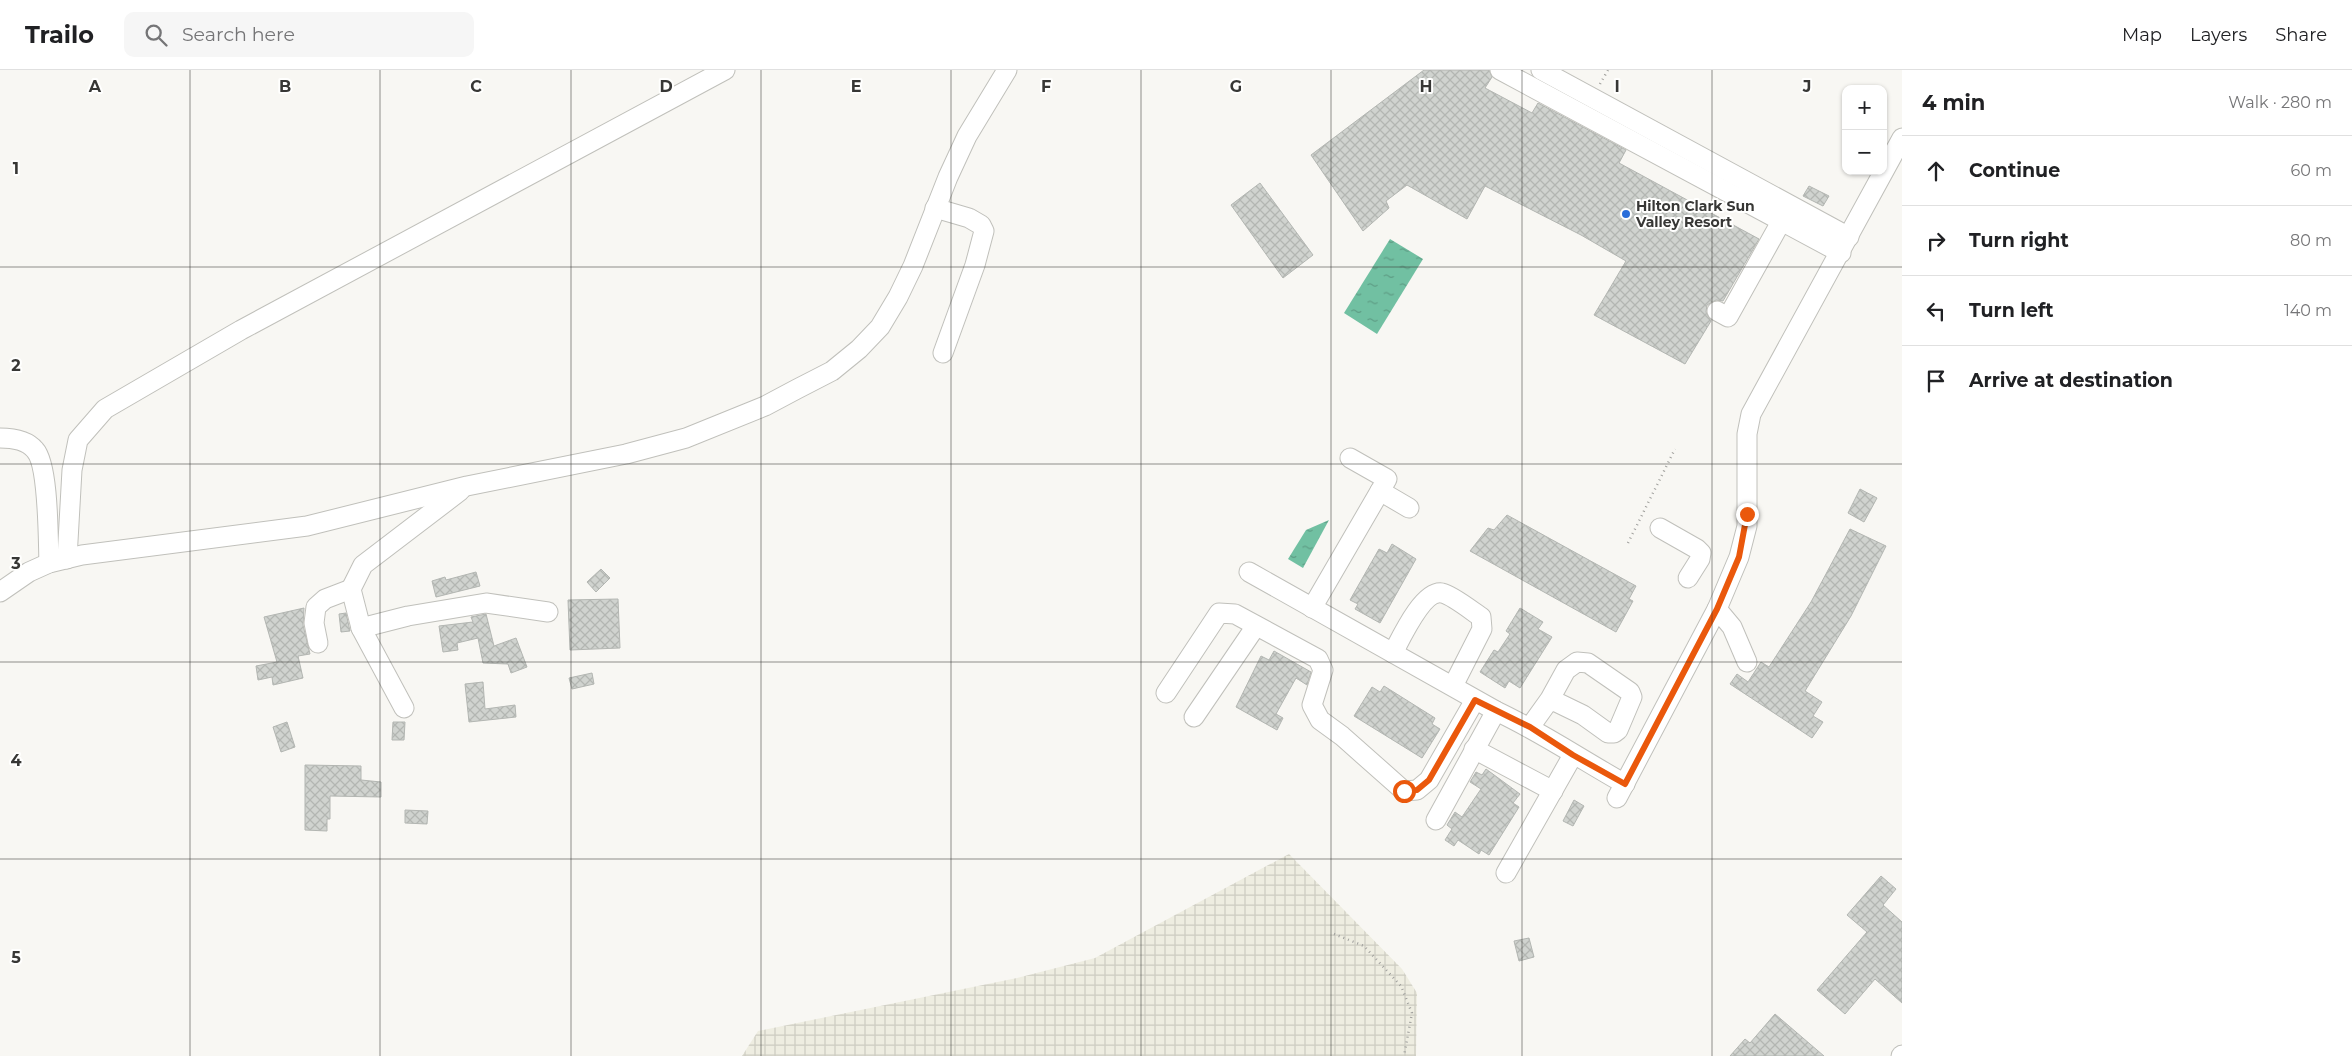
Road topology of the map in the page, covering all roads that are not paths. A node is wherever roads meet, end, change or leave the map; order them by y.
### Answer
1 (725, 70) edge
2 (1007, 70) edge
3 (1500, 70) edge
4 (1541, 70) edge
5 (1902, 138) edge
6 (1653, 141) junction
7 (935, 208) junction
8 (1786, 213) junction
9 (1845, 245) junction
10 (1717, 311) dead end
11 (943, 353) dead end
12 (0, 438) edge
13 (1350, 458) dead end
14 (467, 486) junction
15 (1380, 491) junction
16 (1408, 508) dead end
17 (1660, 528) dead end
18 (67, 559) junction
19 (49, 563) junction
20 (1249, 572) dead end
21 (1688, 578) dead end
22 (351, 589) junction
23 (0, 592) edge
24 (1312, 608) junction
25 (1717, 609) junction
26 (548, 612) dead end
27 (1256, 626) junction
28 (361, 628) junction
29 (318, 643) dead end
30 (1392, 653) junction
31 (1747, 662) dead end
32 (1453, 686) junction
33 (1166, 693) dead end
34 (1550, 698) dead end
35 (1475, 700) junction
36 (404, 708) dead end
37 (1496, 711) junction
38 (1194, 717) dead end
39 (1530, 727) junction
40 (1474, 749) junction
41 (1573, 755) junction
42 (1553, 791) junction
43 (1436, 820) dead end
44 (1506, 873) dead end

1 - 18 street
2 - 7 street
3 - 6 street
4 - 6 street
5 - 9 street
6 - 8 street
7 - 11 street
7 - 14 street
8 - 9 street
8 - 10 street
9 - 25 street
12 - 19 street
13 - 15 street
14 - 18 street
14 - 22 street
15 - 16 street
15 - 24 street
17 - 21 street
18 - 19 street
19 - 23 street
20 - 24 street
22 - 28 street
22 - 29 street
24 - 30 street
25 - 31 street
25 - 41 street
26 - 28 street
27 - 33 street
27 - 35 street
27 - 38 street
28 - 36 street
30 - 32 street
30 - 32 street
32 - 35 street
34 - 39 street
35 - 37 street
37 - 39 street
37 - 40 street
39 - 41 street
40 - 42 street
40 - 43 street
41 - 42 street
42 - 44 street

